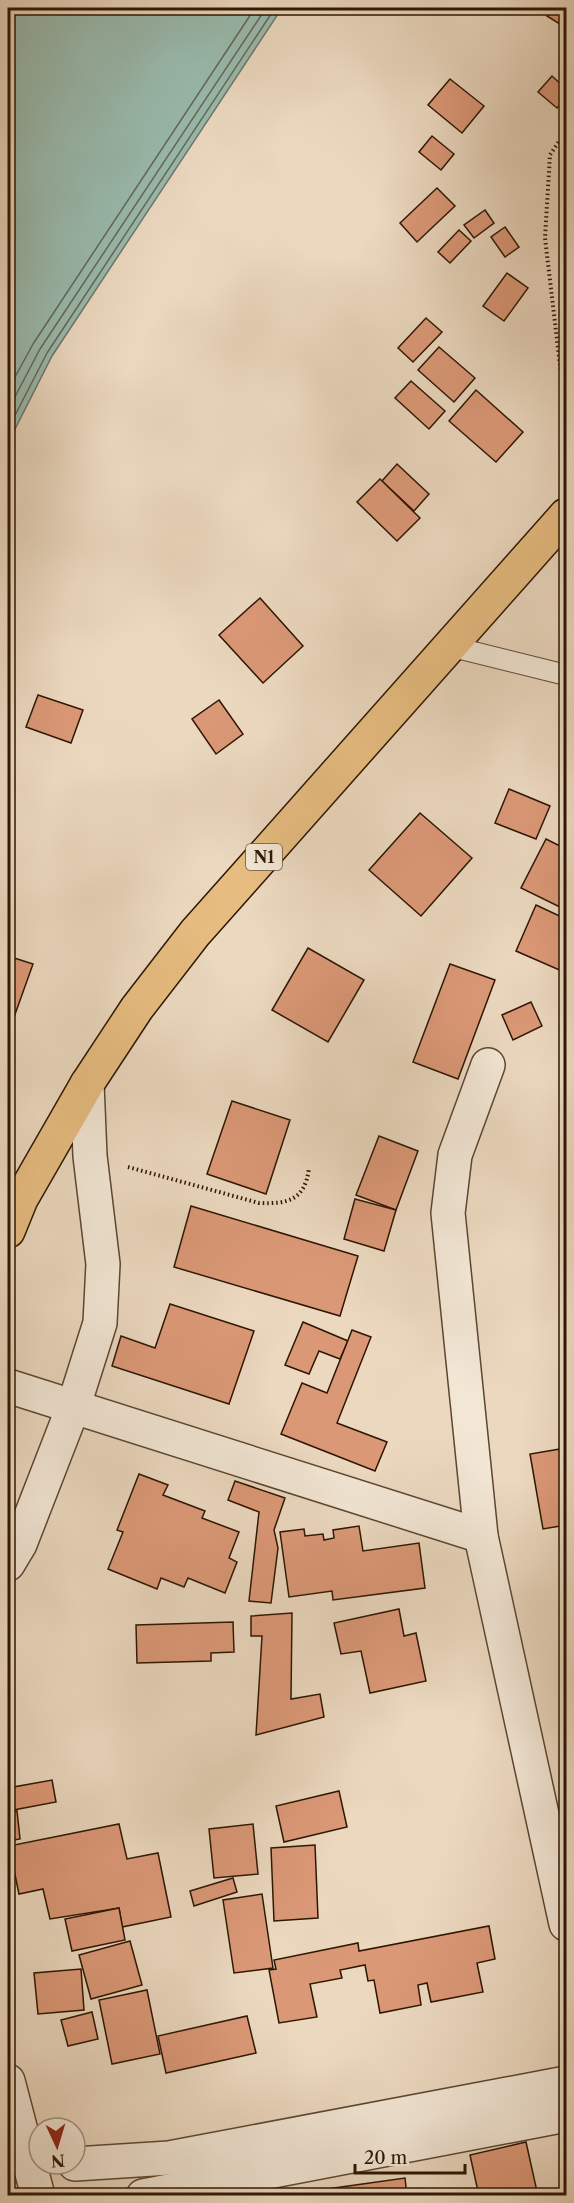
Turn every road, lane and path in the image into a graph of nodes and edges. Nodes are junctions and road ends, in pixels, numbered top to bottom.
1 (567, 131) edge
2 (567, 416) edge
3 (567, 515) edge
4 (449, 646) junction
5 (567, 675) edge
6 (488, 1065) dead end
7 (87, 1084) junction
8 (90, 1156) junction
9 (309, 1168) dead end
10 (8, 1232) edge
11 (8, 1386) edge
12 (74, 1405) junction
13 (481, 1536) junction
14 (8, 1564) edge
15 (567, 1924) edge
16 (8, 2081) edge
17 (567, 2083) edge
18 (567, 2115) edge
19 (27, 2158) edge
20 (87, 2163) edge
21 (32, 2176) edge
22 (38, 2196) edge
23 (143, 2196) edge

1 - 2 path
3 - 4 highway, N1
4 - 5 lane
4 - 7 highway, N1
6 - 13 street
7 - 8 street
7 - 10 highway, N1
8 - 9 path
8 - 12 street
11 - 12 street
12 - 13 street
12 - 14 street
13 - 15 street
16 - 19 street
17 - 20 street
18 - 23 street
21 - 22 street

